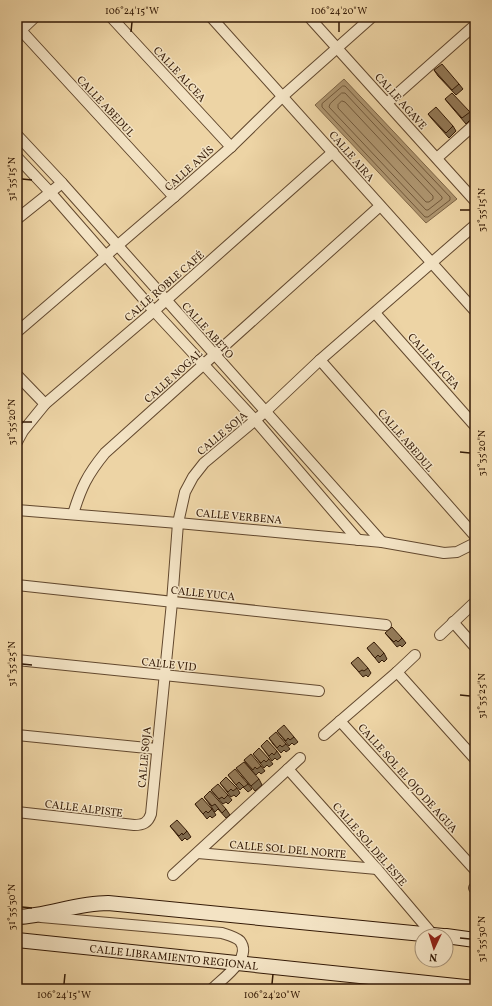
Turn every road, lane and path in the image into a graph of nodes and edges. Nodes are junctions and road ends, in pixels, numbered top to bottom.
1 (35, 17) edge
2 (111, 17) edge
3 (211, 17) edge
4 (309, 17) edge
5 (372, 17) edge
6 (475, 25) edge
7 (18, 30) edge
8 (337, 49) junction
9 (283, 96) junction
10 (387, 103) junction
11 (475, 124) edge
12 (17, 135) edge
13 (231, 147) junction
14 (333, 152) junction
15 (17, 157) edge
16 (437, 158) junction
17 (62, 183) junction
18 (50, 192) junction
19 (174, 197) junction
20 (475, 201) edge
21 (380, 206) junction
22 (17, 219) edge
23 (475, 225) edge
24 (117, 246) junction
25 (106, 256) junction
26 (432, 263) junction
27 (166, 300) junction
28 (154, 311) junction
29 (475, 311) edge
30 (375, 313) junction
31 (17, 332) edge
32 (214, 355) junction
33 (320, 360) junction
34 (204, 365) junction
35 (17, 375) edge
36 (45, 404) junction
37 (266, 411) junction
38 (255, 420) junction
39 (475, 426) edge
40 (17, 442) edge
41 (17, 510) edge
42 (73, 514) junction
43 (178, 523) junction
44 (475, 536) edge
45 (358, 540) junction
46 (382, 542) junction
47 (475, 543) edge
48 (17, 585) edge
49 (172, 602) junction
50 (475, 602) edge
51 (453, 622) junction
52 (386, 625) dead end
53 (440, 635) dead end
54 (475, 647) edge
55 (415, 655) dead end
56 (17, 660) edge
57 (397, 672) junction
58 (164, 676) junction
59 (319, 691) dead end
60 (340, 721) junction
61 (17, 735) edge
62 (324, 735) dead end
63 (157, 749) junction
64 (300, 758) dead end
65 (475, 759) edge
66 (288, 770) junction
67 (17, 812) edge
68 (148, 821) joint
69 (198, 853) junction
70 (377, 869) junction
71 (475, 870) edge
72 (173, 875) dead end
73 (17, 917) edge
74 (35, 917) junction
75 (432, 928) edge
76 (414, 933) edge
77 (454, 938) edge
78 (17, 940) edge
79 (475, 940) edge
80 (239, 964) junction
81 (475, 988) edge
82 (212, 989) edge

1 - 7 street
2 - 13 street, CALLE ALCEA
3 - 9 street, CALLE AIRA
4 - 8 street, CALLE AGAVE
5 - 8 street, CALLE ANÍS
6 - 10 street
7 - 19 street, CALLE ABEDUL
8 - 9 street, CALLE ANÍS
8 - 10 street, CALLE AGAVE
9 - 13 street, CALLE ANÍS
9 - 14 street, CALLE AIRA
10 - 16 street, CALLE AGAVE
11 - 16 street
12 - 17 street, CALLE ABETO
13 - 19 street, CALLE ANÍS
14 - 21 street, CALLE AIRA
14 - 27 street, CALLE ROBLE CAFÉ
15 - 18 street
16 - 20 street, CALLE AGAVE
17 - 18 street
17 - 24 street, CALLE ABETO
18 - 22 street
18 - 25 street
19 - 24 street, CALLE ANÍS
21 - 26 street, CALLE AIRA
21 - 32 street, CALLE NOGAL
23 - 26 street, CALLE SOJA
24 - 25 street, CALLE ANÍS
24 - 27 street, CALLE ABETO
25 - 28 street
25 - 31 street, CALLE ANÍS
26 - 29 street, CALLE AIRA
26 - 30 street, CALLE SOJA
27 - 28 street, CALLE ROBLE CAFÉ
27 - 32 street, CALLE ABETO
28 - 34 street
28 - 36 street, CALLE ROBLE CAFÉ
30 - 33 street, CALLE SOJA
30 - 39 street, CALLE ALCEA
32 - 34 street, CALLE NOGAL
32 - 37 street, CALLE ABETO
33 - 37 street, CALLE SOJA
33 - 44 street, CALLE ABEDUL
34 - 38 street
34 - 42 street, CALLE NOGAL
35 - 36 street
36 - 40 street, CALLE ROBLE CAFÉ
37 - 38 street, CALLE SOJA
37 - 46 street, CALLE ABETO
38 - 43 street, CALLE SOJA
38 - 45 street
41 - 42 street, CALLE VERBENA
42 - 43 street, CALLE VERBENA
43 - 45 street, CALLE VERBENA
43 - 49 street, CALLE SOJA
45 - 46 street, CALLE VERBENA
46 - 47 street, CALLE VERBENA
48 - 49 street, CALLE YUCA
49 - 52 street, CALLE YUCA
49 - 58 street, CALLE SOJA
50 - 51 street
51 - 53 street
51 - 54 street
55 - 57 street, CALLE SOL EL OJO DE AGUA
56 - 58 street, CALLE VID
57 - 60 street, CALLE SOL EL OJO DE AGUA
57 - 65 street
58 - 59 street, CALLE VID
58 - 63 street, CALLE SOJA
60 - 62 street, CALLE SOL EL OJO DE AGUA
60 - 71 street, CALLE SOL EL OJO DE AGUA
61 - 63 street
63 - 68 street, CALLE SOJA
64 - 66 street
66 - 69 street
66 - 70 street, CALLE SOL DEL ESTE
67 - 68 street, CALLE ALPISTE
69 - 70 street, CALLE SOL DEL NORTE
69 - 72 street
70 - 75 street, CALLE SOL DEL ESTE
73 - 74 street
74 - 76 street
74 - 80 street
77 - 79 street
78 - 80 street, CALLE LIBRAMIENTO REGIONAL
80 - 81 street, CALLE LIBRAMIENTO REGIONAL
80 - 82 street

